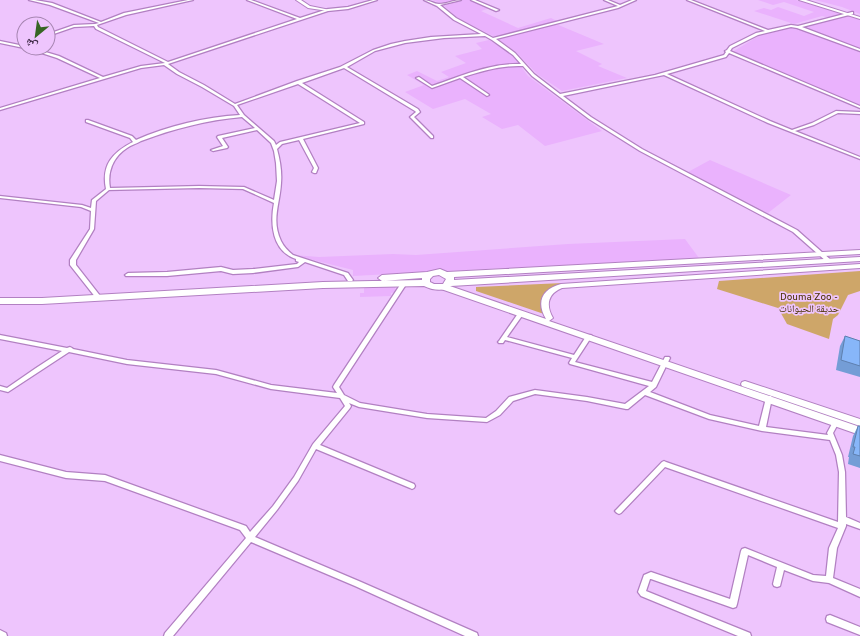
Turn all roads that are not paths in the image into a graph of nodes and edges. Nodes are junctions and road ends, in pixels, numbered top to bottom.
1 (30, 0) edge
2 (192, 0) edge
3 (248, 0) edge
4 (298, 0) edge
5 (376, 0) edge
6 (425, 0) edge
7 (460, 0) edge
8 (472, 0) edge
9 (605, 0) edge
10 (635, 0) edge
11 (688, 0) edge
12 (801, 0) edge
13 (810, 0) edge
14 (438, 5) junction
15 (619, 5) junction
16 (835, 8) junction
17 (328, 10) junction
18 (497, 10) dead end
19 (850, 13) junction
20 (860, 17) edge
21 (301, 19) junction
22 (100, 22) junction
23 (95, 25) junction
24 (798, 27) junction
25 (767, 31) junction
26 (56, 32) edge
27 (485, 35) junction
28 (493, 39) junction
29 (0, 42) edge
30 (16, 44) edge
31 (860, 50) edge
32 (727, 51) junction
33 (55, 56) edge
34 (166, 63) junction
35 (524, 66) junction
36 (344, 67) junction
37 (665, 74) junction
38 (460, 77) junction
39 (102, 78) junction
40 (418, 78) dead end
41 (298, 82) junction
42 (487, 94) dead end
43 (560, 95) junction
44 (235, 105) junction
45 (860, 107) edge
46 (0, 109) edge
47 (860, 113) edge
48 (243, 116) junction
49 (87, 121) dead end
50 (257, 129) junction
51 (791, 131) junction
52 (432, 137) dead end
53 (300, 138) junction
54 (136, 143) junction
55 (276, 148) junction
56 (213, 150) dead end
57 (860, 158) edge
58 (314, 172) dead end
59 (108, 189) junction
60 (0, 197) edge
61 (275, 202) junction
62 (94, 210) junction
63 (860, 252) edge
64 (822, 255) junction
65 (291, 256) junction
66 (860, 259) edge
67 (829, 261) junction
68 (860, 266) edge
69 (687, 269) junction
70 (128, 275) dead end
71 (427, 279) junction
72 (350, 280) junction
73 (567, 281) junction
74 (447, 282) junction
75 (404, 283) junction
76 (323, 285) junction
77 (98, 297) junction
78 (0, 301) edge
79 (521, 314) junction
80 (549, 318) junction
81 (589, 336) junction
82 (0, 337) edge
83 (70, 349) junction
84 (575, 357) junction
85 (666, 360) junction
86 (654, 385) junction
87 (0, 388) edge
88 (644, 392) junction
89 (341, 396) junction
90 (769, 398) junction
91 (836, 422) junction
92 (859, 424) edge
93 (762, 429) junction
94 (832, 438) junction
95 (315, 446) junction
96 (0, 458) edge
97 (412, 486) dead end
98 (619, 511) dead end
99 (842, 523) junction
100 (860, 526) edge
101 (250, 538) junction
102 (781, 566) junction
103 (829, 580) junction
104 (777, 584) dead end
105 (860, 593) edge
106 (830, 619) dead end
107 (860, 631) edge
108 (0, 634) edge
109 (3, 636) edge
110 (168, 636) edge
111 (474, 636) edge
112 (747, 636) edge

1 - 22 street
2 - 22 street
3 - 21 street
4 - 17 street
5 - 17 street
6 - 14 street
7 - 14 street
8 - 18 street
9 - 15 street
10 - 15 street
11 - 25 street
12 - 16 main road
13 - 16 main road
14 - 27 street
15 - 28 street
16 - 19 main road
17 - 21 street
19 - 20 main road
19 - 24 street
21 - 34 street
22 - 23 street
23 - 26 street
23 - 34 street
24 - 25 street
24 - 31 street
25 - 32 street
27 - 28 street
27 - 36 street
28 - 35 street
29 - 30 street
32 - 37 street
32 - 45 street
33 - 39 street
34 - 39 street
34 - 44 street
35 - 38 street
35 - 43 street
36 - 41 street
36 - 52 street
37 - 43 street
37 - 51 street
38 - 40 street
38 - 42 street
39 - 46 street
41 - 44 street
41 - 53 street
43 - 64 street
44 - 48 street
47 - 51 street
48 - 50 street
48 - 54 street
49 - 54 street
50 - 55 street
50 - 56 street
51 - 57 street
53 - 55 street
53 - 58 street
54 - 59 street
55 - 61 street
59 - 61 street
59 - 62 street
60 - 62 street
61 - 65 street
62 - 77 street
63 - 64 main road
64 - 67 street
64 - 69 main road
65 - 70 street
65 - 72 street
66 - 67 main road
67 - 69 main road
68 - 69 main road
69 - 73 main road
69 - 74 main road
71 - 72 main road
71 - 74 main road
71 - 74 main road
71 - 75 main road
72 - 76 main road
73 - 74 main road
73 - 80 main road
74 - 79 main road
74 - 80 main road
75 - 76 main road
75 - 89 street
76 - 77 main road
77 - 78 main road
79 - 81 main road
79 - 84 street
80 - 85 main road
81 - 84 street
81 - 85 main road
82 - 83 street
83 - 87 street
83 - 89 street
84 - 86 street
85 - 86 street
85 - 90 main road
85 - 92 main road
86 - 88 street
88 - 89 street
88 - 93 street
89 - 95 street
90 - 91 main road
90 - 93 street
91 - 92 main road
91 - 94 street
93 - 94 street
94 - 99 street
95 - 97 street
95 - 101 street
96 - 101 street
98 - 99 street
99 - 100 street
99 - 103 street
101 - 110 street
101 - 111 street
102 - 103 street
102 - 104 street
102 - 112 street
103 - 105 street
106 - 107 street
108 - 109 street

